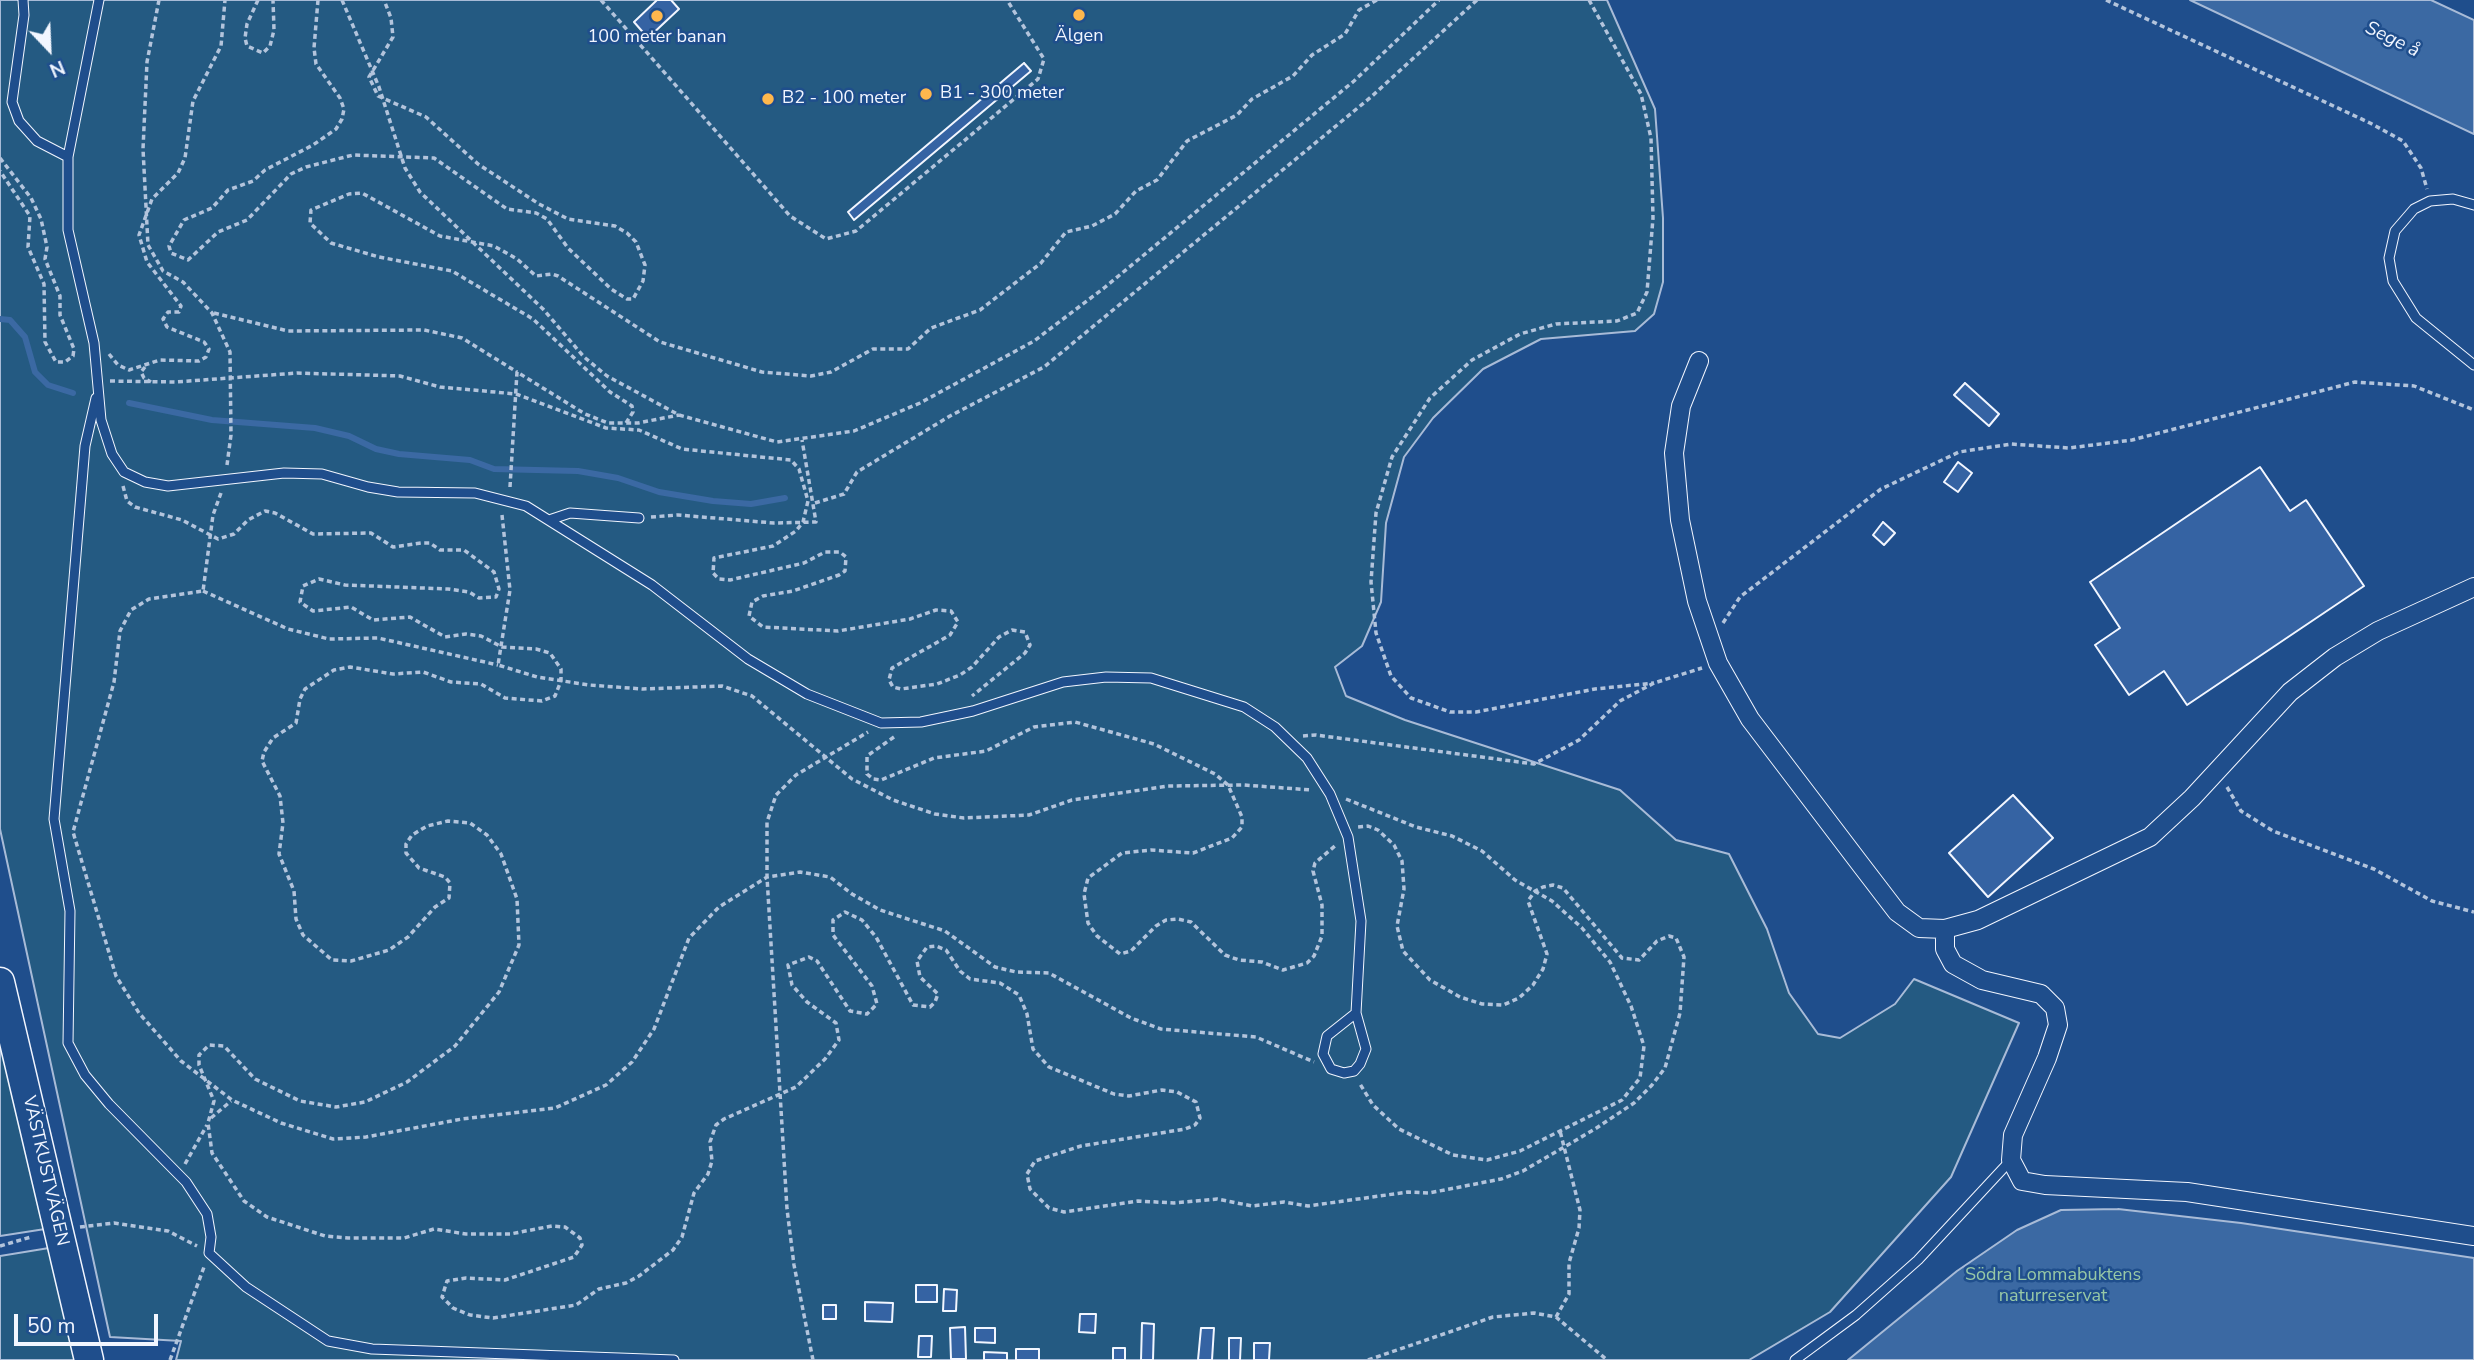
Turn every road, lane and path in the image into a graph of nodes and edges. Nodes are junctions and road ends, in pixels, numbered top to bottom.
1 (23, 0) edge
2 (99, 0) edge
3 (159, 0) edge
4 (225, 0) edge
5 (258, 0) edge
6 (273, 0) edge
7 (318, 0) edge
8 (342, 0) edge
9 (384, 0) edge
10 (601, 0) edge
11 (1007, 0) edge
12 (1377, 0) edge
13 (1439, 0) edge
14 (1477, 0) edge
15 (1589, 0) edge
16 (2106, 0) edge
17 (371, 69) junction
18 (384, 99) junction
19 (402, 156) junction
20 (68, 157) junction
21 (0, 158) edge
22 (0, 171) edge
23 (2430, 201) junction
24 (2474, 205) edge
25 (146, 217) junction
26 (471, 240) junction
27 (212, 313) junction
28 (94, 343) junction
29 (1699, 361) dead end
30 (2474, 365) edge
31 (146, 366) junction
32 (517, 372) junction
33 (230, 377) junction
34 (97, 381) junction
35 (152, 382) junction
36 (97, 392) junction
37 (516, 394) junction
38 (2474, 410) edge
39 (679, 415) junction
40 (626, 423) junction
41 (621, 427) junction
42 (802, 440) junction
43 (124, 472) junction
44 (225, 480) junction
45 (505, 500) junction
46 (815, 503) junction
47 (639, 518) joint
48 (549, 520) junction
49 (803, 523) junction
50 (210, 536) junction
51 (2474, 587) edge
52 (203, 591) junction
53 (1711, 641) junction
54 (502, 647) junction
55 (1718, 663) junction
56 (498, 666) junction
57 (561, 681) junction
58 (1654, 683) junction
59 (950, 716) junction
60 (881, 723) junction
61 (909, 724) junction
62 (1287, 739) junction
63 (827, 757) junction
64 (2217, 771) junction
65 (1228, 785) junction
66 (1330, 794) junction
67 (1348, 838) junction
68 (767, 877) junction
69 (1535, 891) junction
70 (2474, 912) edge
71 (1945, 929) junction
72 (0, 982) edge
73 (1356, 1013) junction
74 (1325, 1062) junction
75 (1354, 1070) junction
76 (204, 1078) junction
77 (780, 1095) junction
78 (232, 1100) junction
79 (208, 1123) junction
80 (1560, 1131) junction
81 (1563, 1147) junction
82 (2011, 1160) junction
83 (179, 1175) junction
84 (78, 1227) dead end
85 (2474, 1236) edge
86 (31, 1237) dead end
87 (0, 1245) edge
88 (209, 1253) junction
89 (1556, 1317) junction
90 (89, 1360) edge
91 (170, 1360) edge
92 (674, 1360) edge
93 (813, 1360) edge
94 (1368, 1360) edge
95 (1607, 1360) edge
96 (1795, 1360) edge

1 - 20 lane
2 - 20 lane
3 - 25 path
4 - 25 path
5 - 6 path
7 - 19 path
8 - 17 path
9 - 17 path
10 - 11 path
12 - 26 path
13 - 42 path
14 - 46 path
15 - 58 path
16 - 23 path
17 - 18 path
18 - 19 path
18 - 19 path
19 - 26 path
20 - 28 lane
21 - 22 path
23 - 24 lane
23 - 30 lane
25 - 27 path
25 - 31 path
26 - 39 path
26 - 40 path
27 - 32 path
27 - 33 path
28 - 31 path
28 - 34 lane
29 - 53 street
31 - 35 path
32 - 37 path
32 - 40 path
33 - 35 path
33 - 37 path
33 - 44 path
34 - 35 path
34 - 36 lane
36 - 43 lane
36 - 83 lane
37 - 41 path
37 - 45 path
38 - 53 path
39 - 40 path
39 - 42 path
40 - 41 path
41 - 49 path
42 - 46 path
43 - 44 lane
43 - 50 path
44 - 45 lane
44 - 50 path
45 - 48 lane
45 - 54 path
46 - 49 path
47 - 48 lane
47 - 49 path
48 - 60 lane
49 - 59 path
50 - 52 path
50 - 54 path
51 - 64 street
52 - 56 path
52 - 76 path
53 - 55 street
54 - 56 path
54 - 57 path
55 - 58 path
55 - 71 street
56 - 57 path
57 - 63 path
57 - 76 path
58 - 62 path
59 - 61 lane
59 - 62 lane
60 - 61 lane
60 - 63 path
61 - 65 path
62 - 66 lane
63 - 65 path
63 - 68 path
64 - 70 path
64 - 71 street
65 - 66 path
65 - 67 path
66 - 67 lane
66 - 69 path
67 - 69 path
67 - 73 lane
68 - 74 path
68 - 77 path
68 - 78 path
69 - 80 path
69 - 81 path
71 - 82 street
72 - 90 highway, VÄSTKUSTVÄGEN
73 - 74 lane
73 - 75 lane
74 - 75 lane
75 - 80 path
76 - 78 path
76 - 79 path
77 - 79 path
77 - 81 path
77 - 93 path
78 - 79 path
79 - 83 path
80 - 81 path
81 - 89 path
82 - 85 street
82 - 96 lane
83 - 88 lane
84 - 88 path
86 - 87 path
88 - 91 path
88 - 92 lane
89 - 94 path
89 - 95 path

